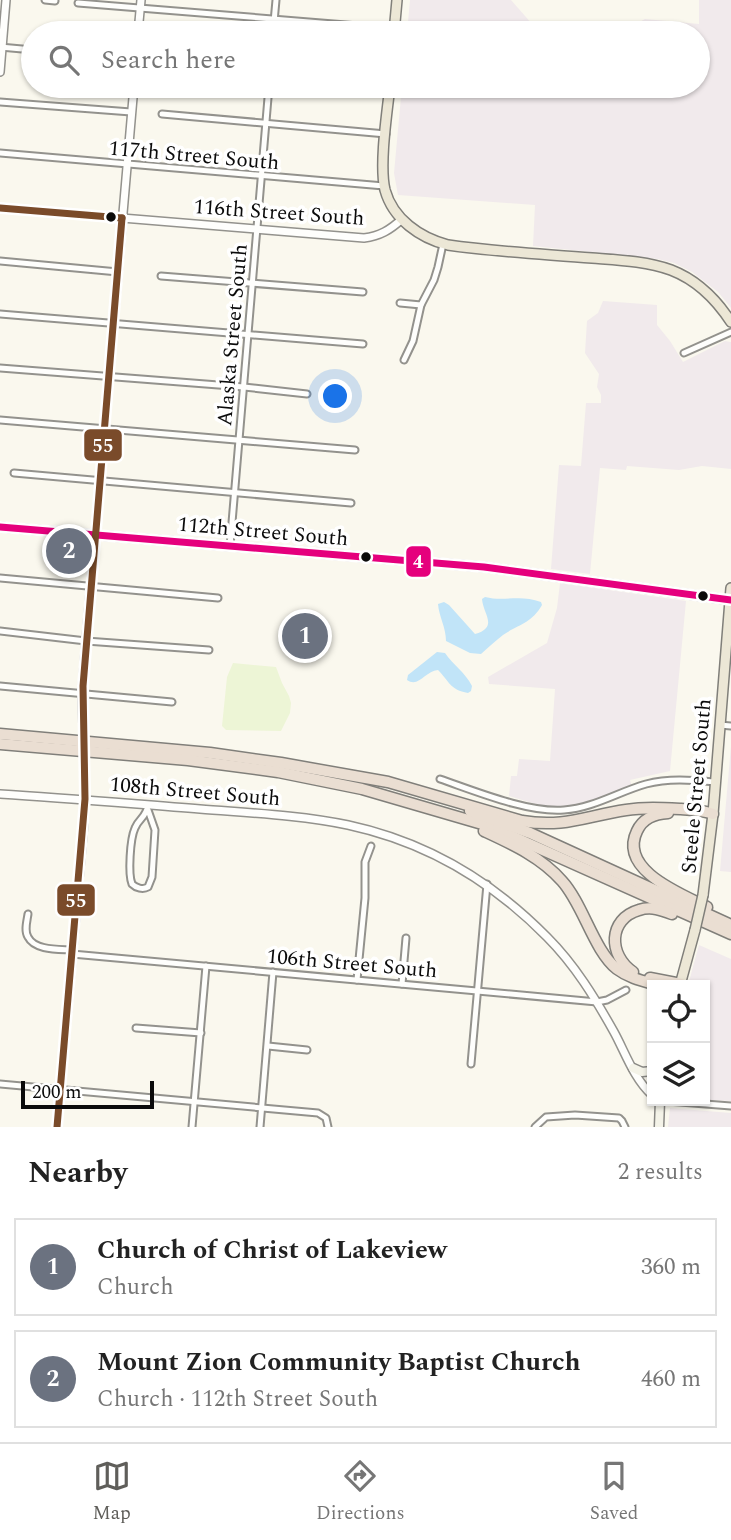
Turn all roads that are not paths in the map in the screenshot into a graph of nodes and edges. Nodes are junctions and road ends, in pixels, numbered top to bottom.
1 (6, 0) edge
2 (45, 0) edge
3 (276, 0) edge
4 (397, 0) edge
5 (55, 1) edge
6 (78, 3) dead end
7 (141, 4) edge
8 (275, 18) junction
9 (275, 21) edge
10 (303, 21) edge
11 (396, 21) edge
12 (1, 48) edge
13 (21, 49) edge
14 (0, 72) edge
15 (133, 98) edge
16 (268, 98) edge
17 (389, 98) edge
18 (0, 102) edge
19 (131, 112) junction
20 (162, 114) dead end
21 (266, 124) junction
22 (386, 134) junction
23 (0, 153) edge
24 (127, 164) junction
25 (261, 177) junction
26 (384, 186) junction
27 (0, 208) edge
28 (122, 218) junction
29 (402, 219) junction
30 (257, 229) junction
31 (443, 244) junction
32 (0, 261) edge
33 (118, 272) junction
34 (161, 276) dead end
35 (252, 282) junction
36 (363, 292) dead end
37 (400, 303) dead end
38 (421, 305) junction
39 (0, 314) edge
40 (731, 322) edge
41 (113, 324) junction
42 (731, 332) edge
43 (248, 334) junction
44 (363, 344) dead end
45 (684, 353) dead end
46 (404, 360) dead end
47 (0, 368) edge
48 (109, 377) junction
49 (244, 387) junction
50 (307, 394) dead end
51 (0, 420) edge
52 (104, 429) junction
53 (239, 440) junction
54 (355, 450) dead end
55 (14, 473) dead end
56 (100, 481) junction
57 (234, 493) junction
58 (351, 503) dead end
59 (0, 527) edge
60 (96, 535) junction
61 (230, 546) junction
62 (0, 578) edge
63 (91, 587) junction
64 (731, 588) edge
65 (218, 598) dead end
66 (730, 600) edge
67 (0, 631) edge
68 (86, 640) junction
69 (209, 650) dead end
70 (0, 686) edge
71 (82, 694) junction
72 (172, 702) dead end
73 (720, 725) junction
74 (731, 726) edge
75 (0, 734) edge
76 (0, 744) edge
77 (345, 775) junction
78 (440, 779) dead end
79 (715, 782) junction
80 (0, 794) edge
81 (85, 799) junction
82 (148, 807) junction
83 (442, 812) junction
84 (713, 814) junction
85 (371, 846) dead end
86 (486, 884) junction
87 (28, 914) dead end
88 (731, 922) edge
89 (731, 936) edge
90 (406, 938) dead end
91 (72, 952) junction
92 (206, 966) junction
93 (273, 972) junction
94 (357, 980) junction
95 (660, 980) edge
96 (681, 980) edge
97 (647, 982) edge
98 (402, 984) junction
99 (626, 990) dead end
100 (477, 991) junction
101 (597, 1002) junction
102 (136, 1028) dead end
103 (201, 1033) junction
104 (268, 1046) junction
105 (307, 1049) dead end
106 (471, 1064) dead end
107 (634, 1068) junction
108 (647, 1072) edge
109 (0, 1084) edge
110 (60, 1089) junction
111 (647, 1089) edge
112 (195, 1101) junction
113 (710, 1104) edge
114 (660, 1106) edge
115 (731, 1106) edge
116 (262, 1107) junction
117 (57, 1127) edge
118 (192, 1127) edge
119 (260, 1127) edge
120 (328, 1127) edge
121 (535, 1127) edge
122 (625, 1127) edge
123 (659, 1127) edge

1 - 12 street
2 - 5 street
3 - 8 street
4 - 11 main road
6 - 7 street
7 - 8 street
8 - 9 street
8 - 10 street
12 - 13 street
12 - 14 street
15 - 19 street
16 - 21 street, Alaska Street South
17 - 22 main road
18 - 19 street
19 - 24 street
20 - 21 street
21 - 22 street
21 - 25 street, Alaska Street South
22 - 26 main road
23 - 24 street, 117th Street South
24 - 25 street, 117th Street South
24 - 28 street
25 - 26 street, 117th Street South
25 - 30 street, Alaska Street South
26 - 29 main road
27 - 28 street, 116th Street South
28 - 30 street, 116th Street South
28 - 33 street
29 - 30 street, 116th Street South
29 - 31 main road
30 - 35 street, Alaska Street South
31 - 38 street
31 - 40 main road
32 - 33 street
33 - 41 street
34 - 35 street
35 - 36 street
35 - 43 street, Alaska Street South
37 - 38 street
38 - 46 street
39 - 41 street
41 - 43 street
41 - 48 street
42 - 45 street
43 - 44 street
43 - 49 street, Alaska Street South
47 - 48 street
48 - 49 street
48 - 52 street
49 - 50 street
49 - 53 street, Alaska Street South
51 - 52 street
52 - 53 street
52 - 56 street
53 - 54 street
53 - 57 street, Alaska Street South
55 - 56 street
56 - 57 street
56 - 60 street
57 - 58 street
57 - 61 street, Alaska Street South
59 - 60 main road, 112th Street South
60 - 61 main road, 112th Street South
60 - 63 street
61 - 66 main road, 112th Street South
62 - 63 street
63 - 65 street
63 - 68 street
64 - 66 main road, Steele Street South
66 - 73 main road, Steele Street South
67 - 68 street
68 - 69 street
68 - 71 street
70 - 71 street
71 - 72 street
71 - 81 street, bridge
73 - 74 street
73 - 79 main road, Steele Street South
75 - 77 highway
76 - 83 highway
77 - 84 highway
77 - 88 highway
78 - 79 street
79 - 84 main road, Steele Street South
80 - 81 street, 108th Street South
81 - 82 street, 108th Street South
81 - 91 street
82 - 82 street
82 - 86 street, 108th Street South
83 - 89 highway
83 - 97 highway
84 - 88 highway
84 - 96 main road, Steele Street South, bridge
85 - 94 street
86 - 100 street
86 - 101 street, 108th Street South
87 - 91 street, 106th Street South
89 - 95 highway
90 - 98 street
91 - 92 street, 106th Street South
91 - 110 street
92 - 93 street, 106th Street South
92 - 103 street
93 - 94 street, 106th Street South
93 - 104 street
94 - 98 street, 106th Street South
98 - 100 street, 106th Street South
99 - 101 street, 106th Street South
100 - 101 street, 106th Street South
100 - 106 street
101 - 107 street, 108th Street South
102 - 103 street
103 - 112 street
104 - 105 street
104 - 116 street
107 - 108 main road
107 - 111 street, 108th Street South
109 - 110 street
110 - 112 street
110 - 117 street
112 - 116 street
112 - 118 street
113 - 115 street
114 - 123 main road
116 - 119 street
116 - 120 street
121 - 122 street

